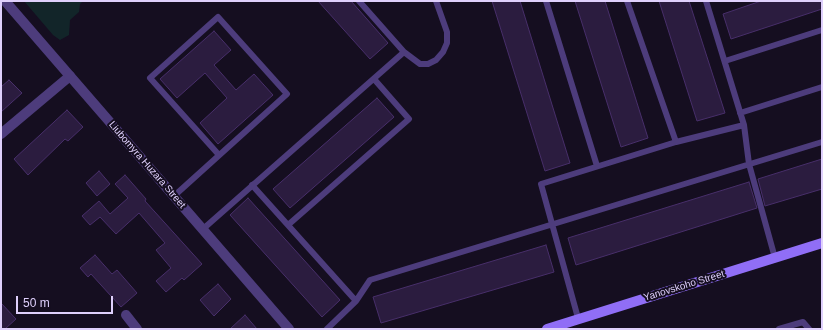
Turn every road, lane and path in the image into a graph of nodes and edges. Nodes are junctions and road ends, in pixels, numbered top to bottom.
1 (5, 1) edge
2 (359, 1) edge
3 (436, 1) edge
4 (546, 1) edge
5 (627, 1) edge
6 (706, 1) edge
7 (822, 30) edge
8 (404, 52) junction
9 (725, 61) junction
10 (70, 76) junction
11 (374, 79) junction
12 (822, 87) edge
13 (740, 113) junction
14 (744, 125) junction
15 (1, 134) edge
16 (676, 142) junction
17 (822, 142) edge
18 (219, 155) junction
19 (749, 164) junction
20 (597, 166) junction
21 (252, 185) junction
22 (174, 196) junction
23 (552, 224) junction
24 (288, 225) junction
25 (203, 229) junction
26 (822, 243) edge
27 (775, 258) junction
28 (356, 301) junction
29 (126, 315) dead end
30 (578, 318) junction
31 (136, 329) edge
32 (289, 329) edge
33 (327, 329) edge
34 (547, 329) edge
35 (779, 329) edge
36 (809, 329) edge

1 - 10 street, Liubomyra Huzara Street
2 - 8 lane
3 - 8 lane
4 - 20 lane
5 - 16 lane
6 - 9 lane
7 - 9 lane
8 - 11 lane
9 - 13 lane
10 - 15 street
10 - 22 street, Liubomyra Huzara Street
11 - 21 lane
11 - 24 lane
12 - 13 lane
13 - 14 lane
14 - 16 lane
14 - 19 lane
16 - 20 lane
17 - 19 lane
18 - 18 lane
18 - 22 lane
19 - 23 lane
19 - 27 lane
20 - 23 lane
21 - 24 lane
21 - 25 lane
22 - 25 street, Liubomyra Huzara Street
23 - 28 lane
23 - 30 lane
24 - 28 lane
25 - 32 street, Liubomyra Huzara Street
26 - 27 main road, Yanovskoho Street
27 - 30 main road, Yanovskoho Street
28 - 33 lane
29 - 31 street
30 - 34 main road, Yanovskoho Street
35 - 36 lane

